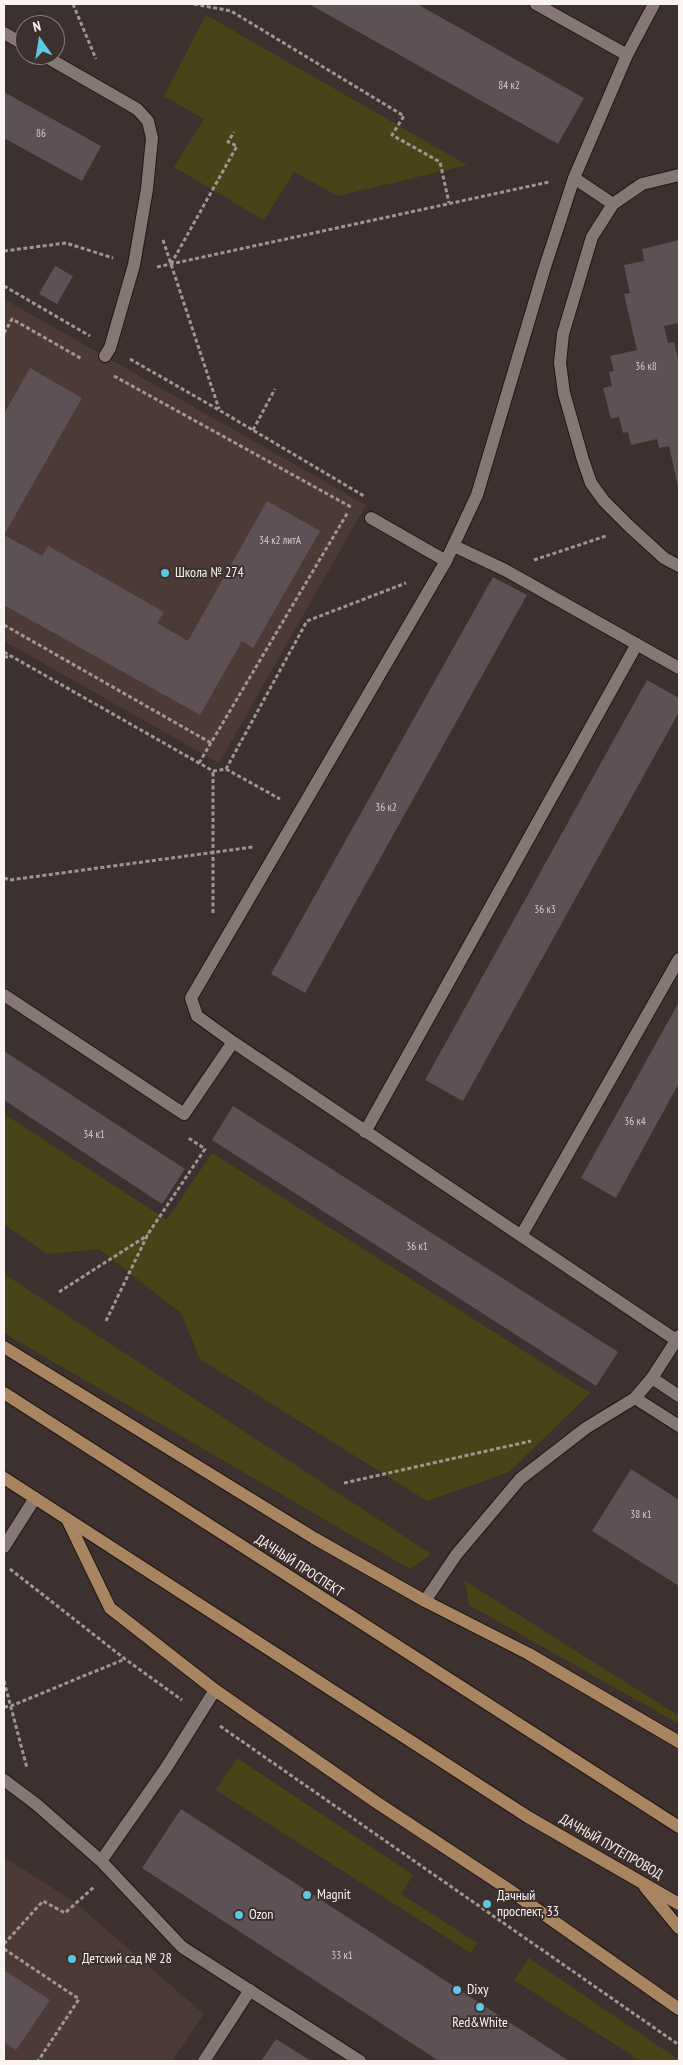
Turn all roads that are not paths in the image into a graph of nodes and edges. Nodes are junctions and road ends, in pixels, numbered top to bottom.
1 (536, 4) edge
2 (654, 4) edge
3 (4, 32) edge
4 (15, 39) edge
5 (628, 55) junction
6 (60, 65) edge
7 (679, 175) edge
8 (574, 178) junction
9 (613, 204) junction
10 (107, 352) road end
11 (372, 518) dead end
12 (454, 546) junction
13 (446, 561) junction
14 (679, 566) edge
15 (637, 644) junction
16 (679, 668) edge
17 (679, 959) edge
18 (4, 995) edge
19 (233, 1042) junction
20 (365, 1132) junction
21 (521, 1236) junction
22 (678, 1339) edge
23 (4, 1347) edge
24 (652, 1378) junction
25 (4, 1393) edge
26 (679, 1396) edge
27 (635, 1398) junction
28 (679, 1426) edge
29 (4, 1478) edge
30 (35, 1498) junction
31 (67, 1519) junction
32 (4, 1547) edge
33 (425, 1601) junction
34 (215, 1690) junction
35 (679, 1742) edge
36 (4, 1780) edge
37 (679, 1827) edge
38 (101, 1862) junction
39 (638, 1879) junction
40 (679, 1904) edge
41 (679, 1928) edge
42 (250, 1990) junction
43 (679, 2009) edge
44 (204, 2061) edge
45 (360, 2061) edge

1 - 5 lane
2 - 5 lane
3 - 4 lane
5 - 8 lane
6 - 10 lane
7 - 9 lane
8 - 9 lane
8 - 12 lane
9 - 14 lane
11 - 13 lane
12 - 13 lane
12 - 15 lane
13 - 19 lane
15 - 16 lane
15 - 20 lane
17 - 21 lane
18 - 19 lane
19 - 20 lane
20 - 21 lane
21 - 22 lane
22 - 24 lane
23 - 33 main road
24 - 26 lane
24 - 27 lane
25 - 37 main road, ДАЧНЫЙ ПРОСПЕКТ
27 - 28 lane
27 - 33 lane
29 - 30 main road
30 - 31 main road
30 - 32 lane
31 - 34 main road
31 - 39 main road, ДАЧНЫЙ ПУТЕПРОВОД
33 - 35 main road
34 - 38 lane
34 - 43 main road
36 - 38 lane
38 - 42 lane
39 - 40 main road, ДАЧНЫЙ ПУТЕПРОВОД
39 - 41 main road
42 - 44 lane
42 - 45 lane

